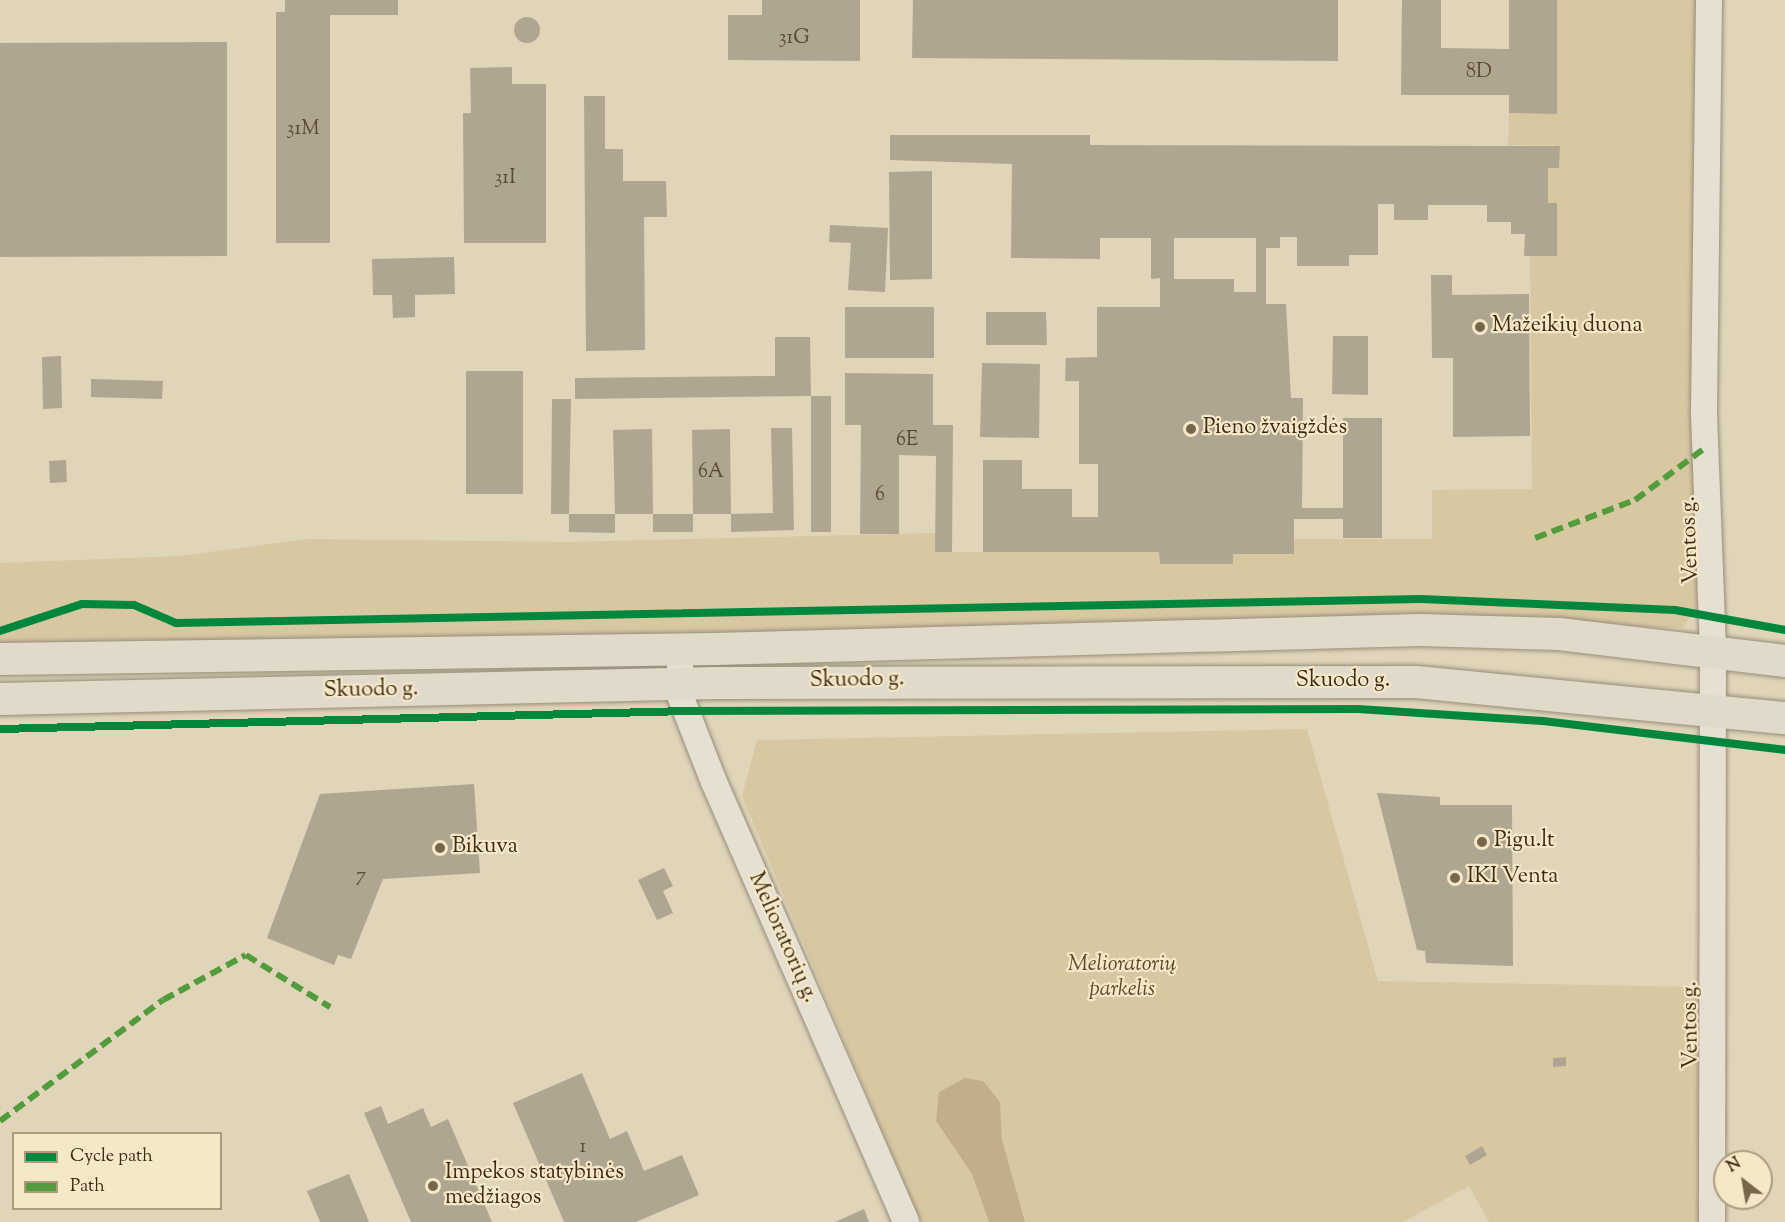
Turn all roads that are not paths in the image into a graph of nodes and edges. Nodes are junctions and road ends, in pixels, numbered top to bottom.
1 (1709, 0) edge
2 (680, 649) junction
3 (1713, 649) junction
4 (0, 658) edge
5 (1785, 661) edge
6 (681, 684) junction
7 (0, 699) edge
8 (1713, 709) junction
9 (1785, 718) edge
10 (906, 1222) edge
11 (1712, 1222) edge

1 - 3 street, Ventos g.
2 - 3 main road, Skuodo g.
2 - 4 main road, Skuodo g.
2 - 6 street, Melioratorių g.
3 - 5 main road, Skuodo g.
3 - 8 street, Ventos g.
6 - 7 main road, Skuodo g.
6 - 8 main road, Skuodo g.
6 - 10 street, Melioratorių g.
8 - 9 main road, Skuodo g.
8 - 11 street, Ventos g.

